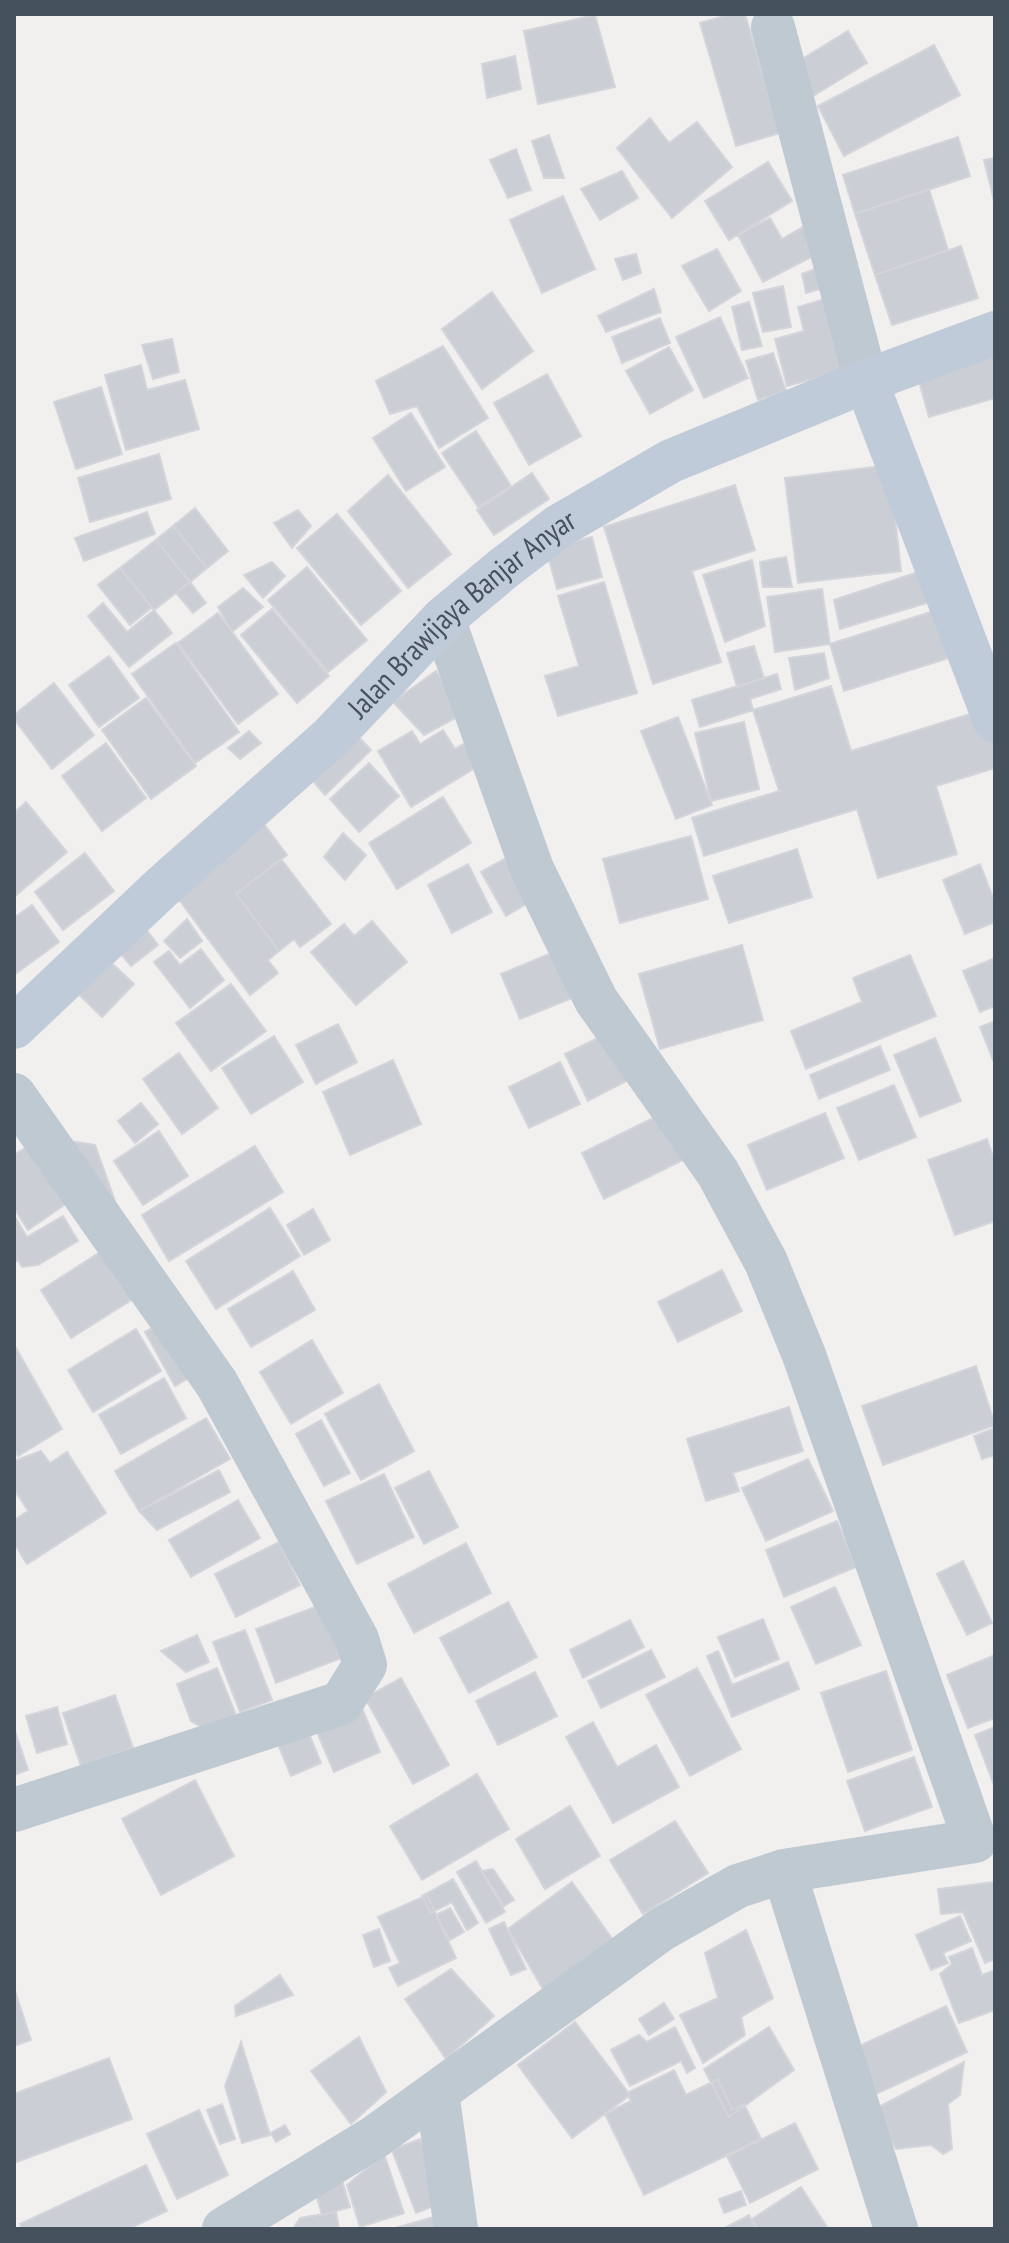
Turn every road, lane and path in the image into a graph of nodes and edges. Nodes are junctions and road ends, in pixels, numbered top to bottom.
1 (773, 27) dead end
2 (995, 333) edge
3 (866, 381) junction
4 (443, 619) junction
5 (995, 721) edge
6 (14, 1027) edge
7 (14, 1095) edge
8 (14, 1810) edge
9 (985, 1839) edge
10 (784, 1871) junction
11 (437, 2092) junction
12 (224, 2229) edge
13 (456, 2229) edge
14 (896, 2229) edge

1 - 3 street
2 - 3 street, Jalan Brawijaya Banjar Anyar
3 - 4 street, Jalan Brawijaya Banjar Anyar
3 - 5 street
4 - 6 street, Jalan Brawijaya Banjar Anyar
4 - 9 street
7 - 8 street
9 - 10 street
10 - 11 street
10 - 14 street
11 - 12 street
11 - 13 street

